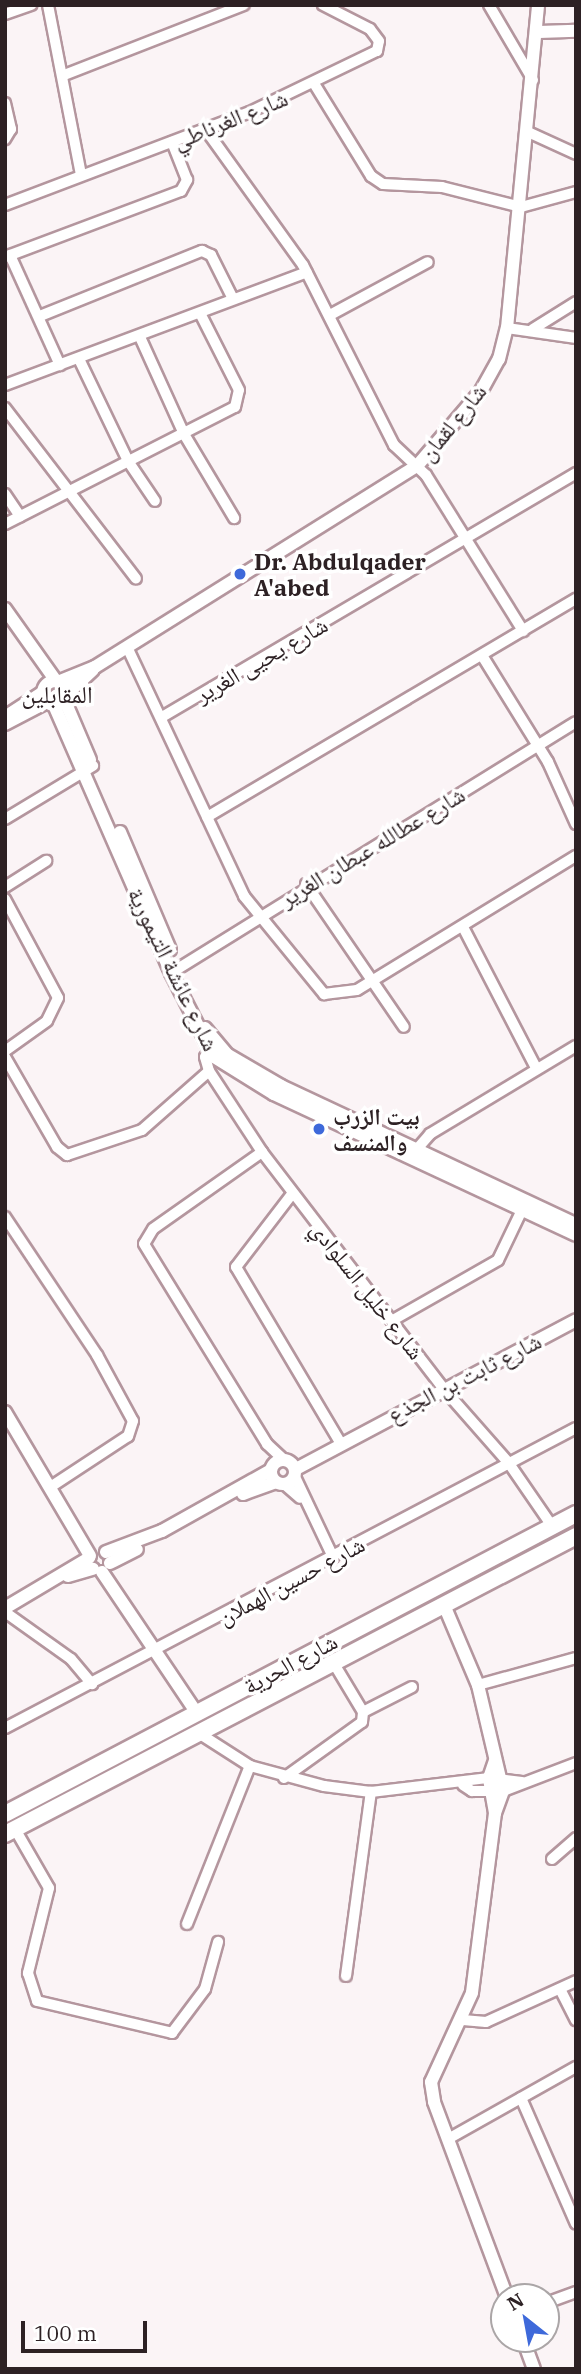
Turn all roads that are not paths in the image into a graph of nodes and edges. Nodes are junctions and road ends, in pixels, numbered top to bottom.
1 (31, 5) edge
2 (48, 5) edge
3 (243, 5) edge
4 (323, 5) edge
5 (489, 5) edge
6 (538, 5) edge
7 (5, 14) edge
8 (576, 31) edge
9 (539, 32) junction
10 (64, 75) junction
11 (533, 80) junction
12 (315, 85) junction
13 (5, 103) edge
14 (206, 130) junction
15 (528, 132) junction
16 (5, 139) edge
17 (172, 142) junction
18 (576, 154) edge
19 (81, 175) junction
20 (576, 192) edge
21 (5, 205) edge
22 (522, 207) junction
23 (8, 256) edge
24 (428, 262) dead end
25 (307, 272) junction
26 (233, 299) junction
27 (576, 302) edge
28 (200, 313) junction
29 (330, 315) junction
30 (40, 316) junction
31 (507, 328) junction
32 (533, 328) junction
33 (140, 337) junction
34 (576, 338) edge
35 (79, 359) junction
36 (61, 365) junction
37 (5, 385) edge
38 (5, 408) edge
39 (184, 434) junction
40 (128, 461) junction
41 (417, 466) junction
42 (576, 473) edge
43 (66, 492) junction
44 (5, 494) edge
45 (155, 501) dead end
46 (20, 516) junction
47 (234, 518) dead end
48 (5, 524) edge
49 (465, 539) junction
50 (136, 579) dead end
51 (576, 599) edge
52 (5, 609) edge
53 (523, 631) junction
54 (127, 647) junction
55 (483, 657) junction
56 (55, 693) junction
57 (5, 716) edge
58 (162, 717) junction
59 (576, 722) edge
60 (5, 724) edge
61 (538, 746) junction
62 (90, 768) junction
63 (207, 817) junction
64 (5, 819) edge
65 (576, 824) edge
66 (576, 856) edge
67 (46, 861) dead end
68 (306, 884) junction
69 (5, 887) edge
70 (5, 899) edge
71 (256, 916) junction
72 (463, 927) junction
73 (174, 970) junction
74 (372, 982) junction
75 (404, 1027) dead end
76 (576, 1046) edge
77 (212, 1047) junction
78 (5, 1051) edge
79 (5, 1057) edge
80 (536, 1068) junction
81 (209, 1071) junction
82 (417, 1149) junction
83 (261, 1152) junction
84 (292, 1194) junction
85 (522, 1210) junction
86 (5, 1217) edge
87 (576, 1224) edge
88 (576, 1236) edge
89 (393, 1320) junction
90 (576, 1320) edge
91 (442, 1387) junction
92 (5, 1412) edge
93 (576, 1428) edge
94 (340, 1441) junction
95 (508, 1462) junction
96 (283, 1471) junction
97 (52, 1486) junction
98 (576, 1514) edge
99 (552, 1526) junction
100 (576, 1536) edge
101 (334, 1557) junction
102 (100, 1561) junction
103 (443, 1605) junction
104 (5, 1610) edge
105 (158, 1651) junction
106 (576, 1658) edge
107 (333, 1662) junction
108 (92, 1684) junction
109 (478, 1685) junction
110 (412, 1687) dead end
111 (196, 1712) junction
112 (363, 1712) junction
113 (5, 1728) edge
114 (197, 1732) junction
115 (495, 1761) junction
116 (576, 1763) edge
117 (250, 1766) junction
118 (284, 1777) junction
119 (503, 1784) junction
120 (489, 1785) junction
121 (371, 1792) junction
122 (495, 1813) junction
123 (5, 1814) edge
124 (10, 1832) edge
125 (576, 1838) edge
126 (552, 1859) dead end
127 (187, 1924) dead end
128 (218, 1942) dead end
129 (346, 1976) dead end
130 (576, 1981) edge
131 (561, 1989) junction
132 (576, 2020) edge
133 (463, 2021) junction
134 (576, 2067) edge
135 (521, 2098) junction
136 (448, 2139) junction
137 (576, 2224) edge
138 (502, 2283) edge

1 - 7 street
2 - 10 street
3 - 10 street
4 - 12 street, شارع الغرناطي
5 - 11 street
6 - 9 street, شارع لقمان
8 - 9 street
9 - 11 street, شارع لقمان
10 - 19 street
11 - 15 street, شارع لقمان
12 - 14 street, شارع الغرناطي
12 - 22 street
13 - 16 street
14 - 17 street, شارع الغرناطي
14 - 25 street
15 - 18 street
15 - 22 street, شارع لقمان
17 - 19 street, شارع الغرناطي
17 - 23 street
19 - 21 street, شارع الغرناطي
20 - 22 street
22 - 31 street, شارع لقمان
23 - 30 street
24 - 29 street
25 - 26 street
25 - 29 street
26 - 28 street
26 - 30 street
27 - 32 street
28 - 33 street
28 - 39 street
29 - 41 street
30 - 36 street
31 - 32 street
31 - 41 street, شارع لقمان
32 - 34 street
33 - 35 street
33 - 39 street
35 - 36 street
35 - 40 street
36 - 37 street
38 - 43 street
39 - 40 street
39 - 47 street
40 - 43 street
40 - 45 street
41 - 49 street
41 - 54 street, شارع لقمان
42 - 49 street, شارع يحيى الغرير
43 - 46 street
43 - 50 street
44 - 46 street
46 - 48 street
49 - 53 street
49 - 58 street, شارع يحيى الغرير
51 - 53 street
52 - 56 street, شارع عائشة التيمورية
53 - 55 street
54 - 56 street, شارع لقمان
54 - 58 street
55 - 61 street
55 - 63 street
56 - 57 street, شارع لقمان
56 - 60 street, شارع لقمان
56 - 62 street, شارع عائشة التيمورية
58 - 63 street
59 - 61 street, شارع عطالله عبطان الغرير
61 - 65 street
61 - 68 street, شارع عطالله عبطان الغرير
62 - 64 street
62 - 73 street, شارع عائشة التيمورية
63 - 71 street
66 - 72 street
67 - 69 street
68 - 71 street, شارع عطالله عبطان الغرير
68 - 74 street
70 - 78 street
71 - 73 street, شارع عطالله عبطان الغرير
71 - 74 street
72 - 74 street
72 - 80 street
73 - 77 street, شارع عائشة التيمورية
74 - 75 street
76 - 80 street
77 - 81 street
77 - 82 street, شارع عائشة التيمورية
77 - 85 street, شارع عائشة التيمورية
79 - 81 street
80 - 82 street
81 - 83 street, شارع خليل السلوادي
82 - 87 street, شارع عائشة التيمورية
83 - 84 street, شارع خليل السلوادي
83 - 96 street
84 - 89 street, شارع خليل السلوادي
84 - 94 street
85 - 88 street, شارع عائشة التيمورية
85 - 89 street
86 - 97 street
89 - 91 street, شارع خليل السلوادي
90 - 91 street, شارع ثابت بن الجذع
91 - 94 street, شارع ثابت بن الجذع
91 - 95 street, شارع خليل السلوادي
92 - 97 street
93 - 95 street, شارع حسين الهملان
94 - 96 street, شارع ثابت بن الجذع
95 - 99 street, شارع خليل السلوادي
95 - 101 street, شارع حسين الهملان
96 - 101 street
96 - 102 street, شارع ثابت بن الجذع
97 - 102 street
98 - 99 highway, شارع الحرية
99 - 111 highway, شارع الحرية
100 - 103 highway, شارع الحرية
101 - 105 street, شارع حسين الهملان
102 - 104 street, شارع ثابت بن الجذع
102 - 105 street
103 - 107 highway, شارع الحرية
103 - 109 street
104 - 108 street
105 - 108 street, شارع حسين الهملان
105 - 111 street
106 - 109 street
107 - 112 street
107 - 114 highway, شارع الحرية
108 - 113 street, شارع حسين الهملان
109 - 115 street
110 - 112 street
111 - 123 highway, شارع الحرية
112 - 118 street
114 - 117 street
114 - 124 highway, شارع الحرية
115 - 119 street
115 - 120 street
116 - 119 street
117 - 118 street
117 - 127 street
118 - 121 street
119 - 120 street
119 - 122 street
120 - 121 street
120 - 122 street
121 - 129 street
122 - 133 street
124 - 128 street
125 - 126 street
130 - 131 street
131 - 132 street
131 - 133 street
133 - 136 street
134 - 135 street
135 - 136 street
135 - 137 street
136 - 138 street

